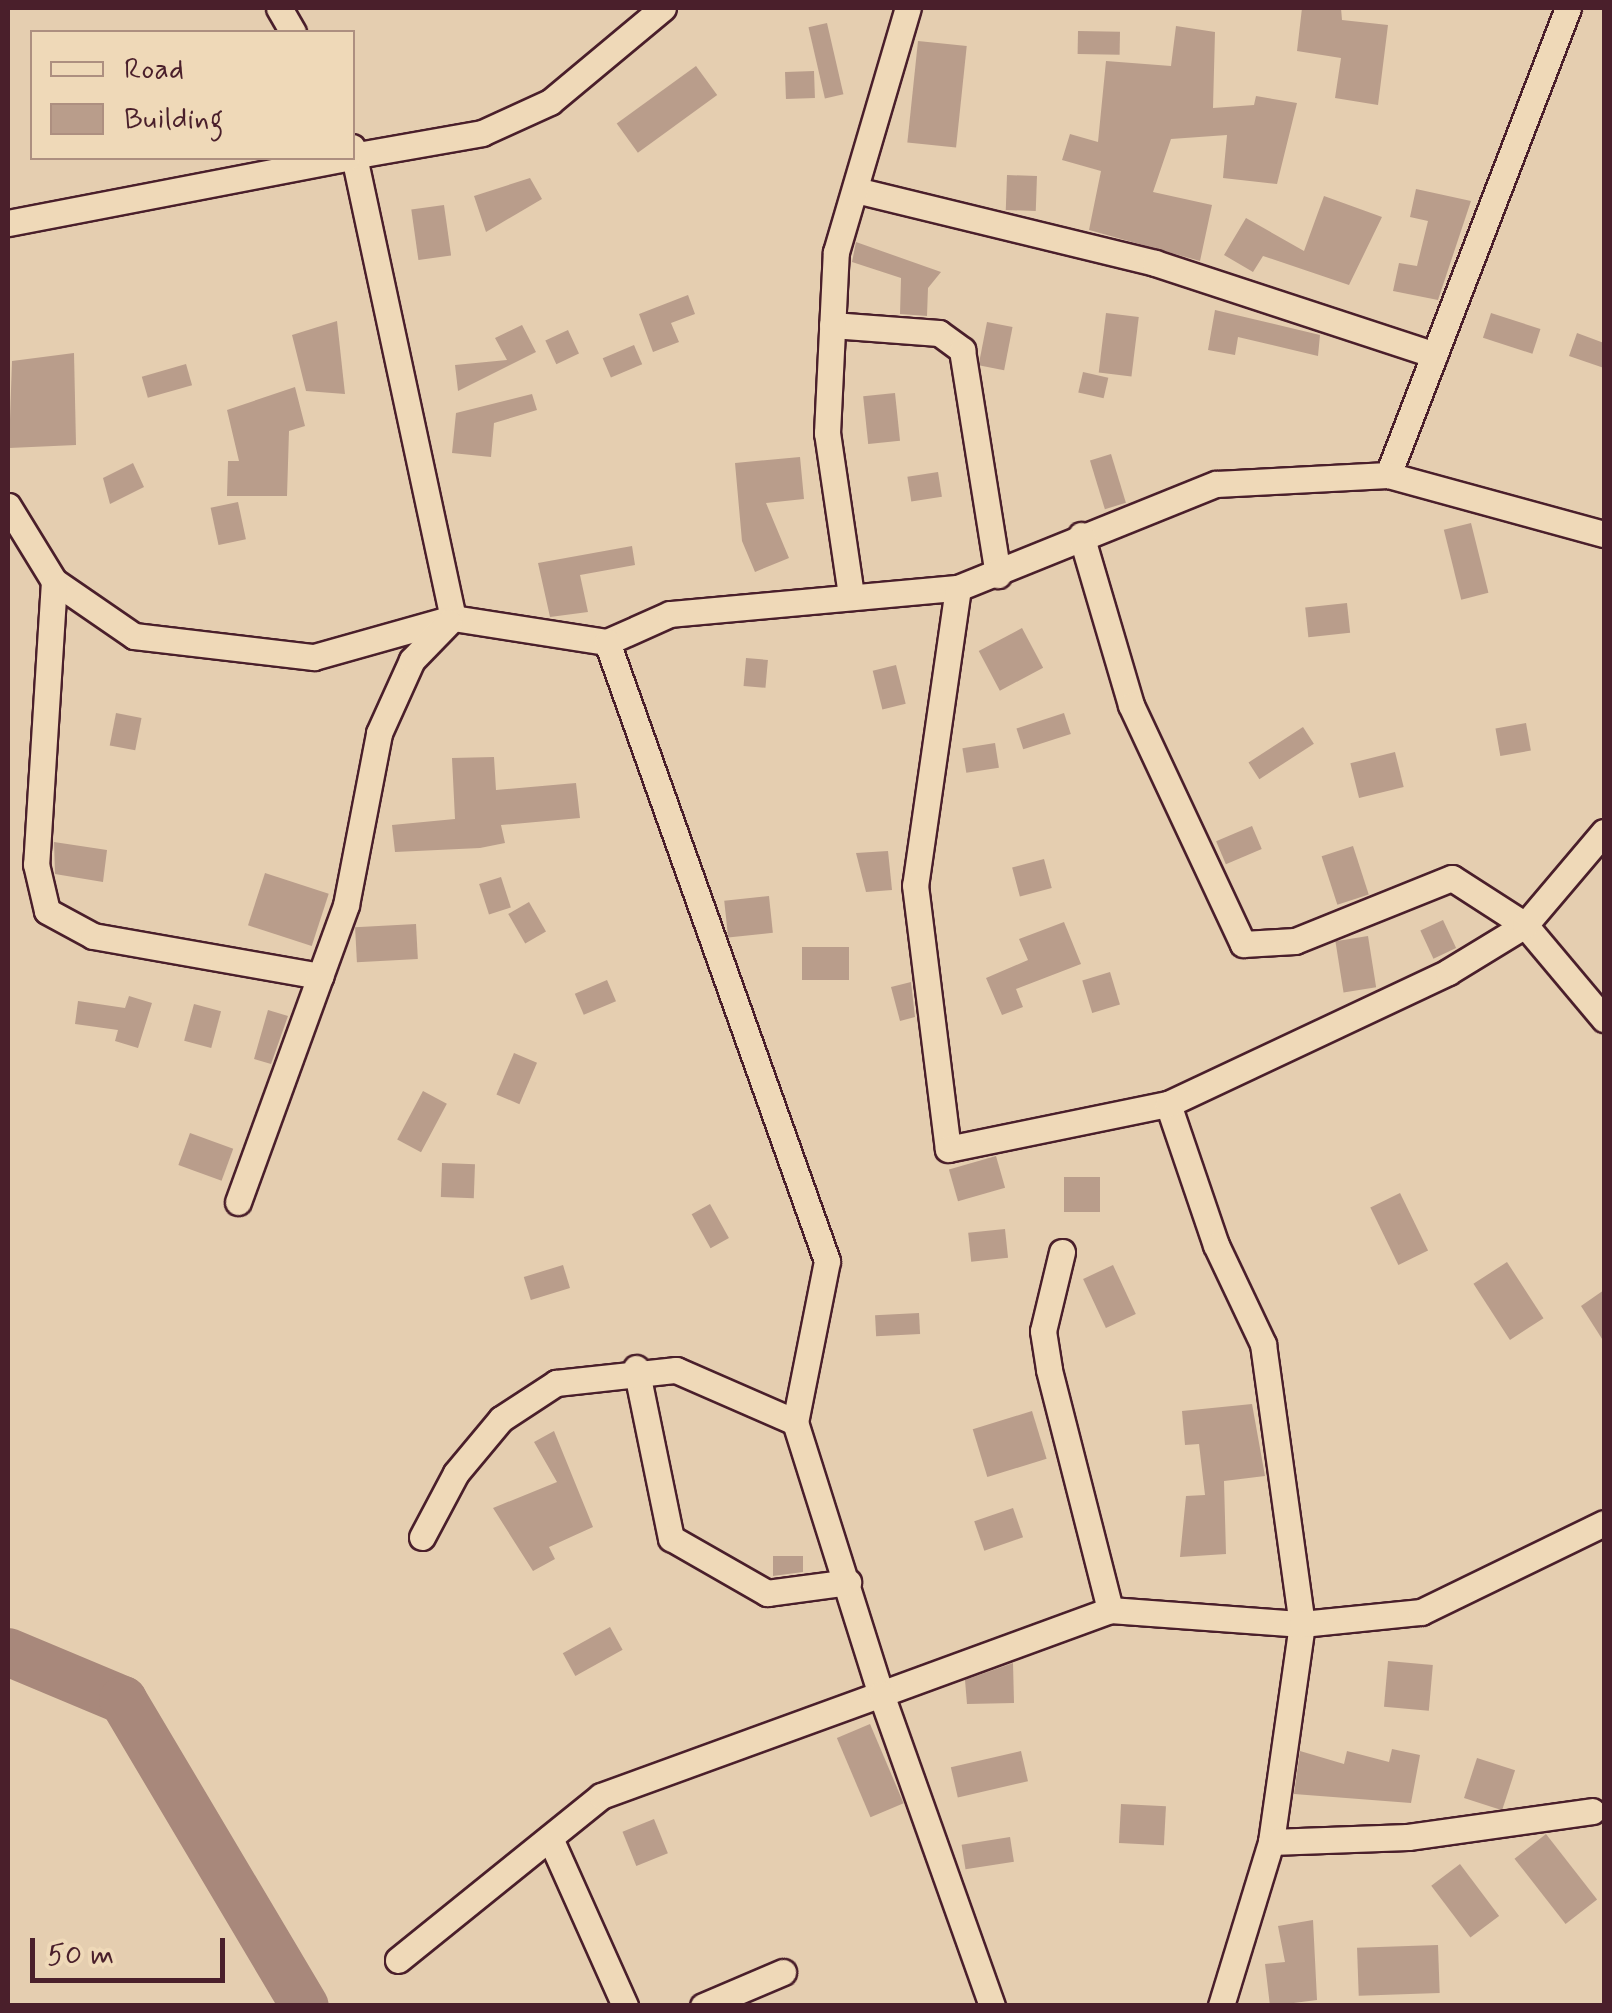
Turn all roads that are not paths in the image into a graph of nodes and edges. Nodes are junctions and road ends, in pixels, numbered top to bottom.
1 (663, 8) edge
2 (908, 8) edge
3 (1568, 8) edge
4 (355, 154) edge
5 (322, 160) edge
6 (353, 160) edge
7 (856, 190) junction
8 (8, 223) edge
9 (832, 325) junction
10 (1434, 355) junction
11 (1388, 476) junction
12 (8, 506) edge
13 (1604, 534) edge
14 (1081, 536) junction
15 (998, 574) junction
16 (54, 580) junction
17 (958, 588) junction
18 (851, 595) junction
19 (453, 618) junction
20 (606, 642) junction
21 (1604, 832) edge
22 (1525, 926) junction
23 (321, 976) junction
24 (1604, 1019) edge
25 (1168, 1104) junction
26 (238, 1202) dead end
27 (1062, 1252) dead end
28 (636, 1368) junction
29 (795, 1422) junction
30 (1604, 1522) edge
31 (422, 1537) dead end
32 (848, 1582) junction
33 (1110, 1610) junction
34 (1302, 1624) junction
35 (881, 1694) junction
36 (1592, 1811) dead end
37 (550, 1838) junction
38 (1271, 1842) junction
39 (398, 1960) dead end
40 (783, 1972) dead end
41 (625, 2006) edge
42 (703, 2006) edge
43 (992, 2006) edge
44 (1221, 2006) edge

1 - 4 street
2 - 7 street
3 - 10 street
5 - 8 street
6 - 19 street
7 - 9 street
7 - 10 street
9 - 15 street
9 - 18 street
10 - 11 street
11 - 13 street
11 - 14 street
12 - 16 street
14 - 15 street
14 - 22 street
15 - 17 street
16 - 19 street
16 - 23 street
17 - 18 street
17 - 25 street
18 - 20 street
19 - 20 street
19 - 23 street
20 - 29 street
21 - 22 street
22 - 24 street
22 - 25 street
23 - 26 street
25 - 34 street
27 - 33 street
28 - 29 street
28 - 31 street
28 - 32 street
29 - 32 street
30 - 34 street
32 - 35 street
33 - 34 street
33 - 35 street
34 - 38 street
35 - 37 street
35 - 43 street
36 - 38 street
37 - 39 street
37 - 41 street
38 - 44 street
40 - 42 street

